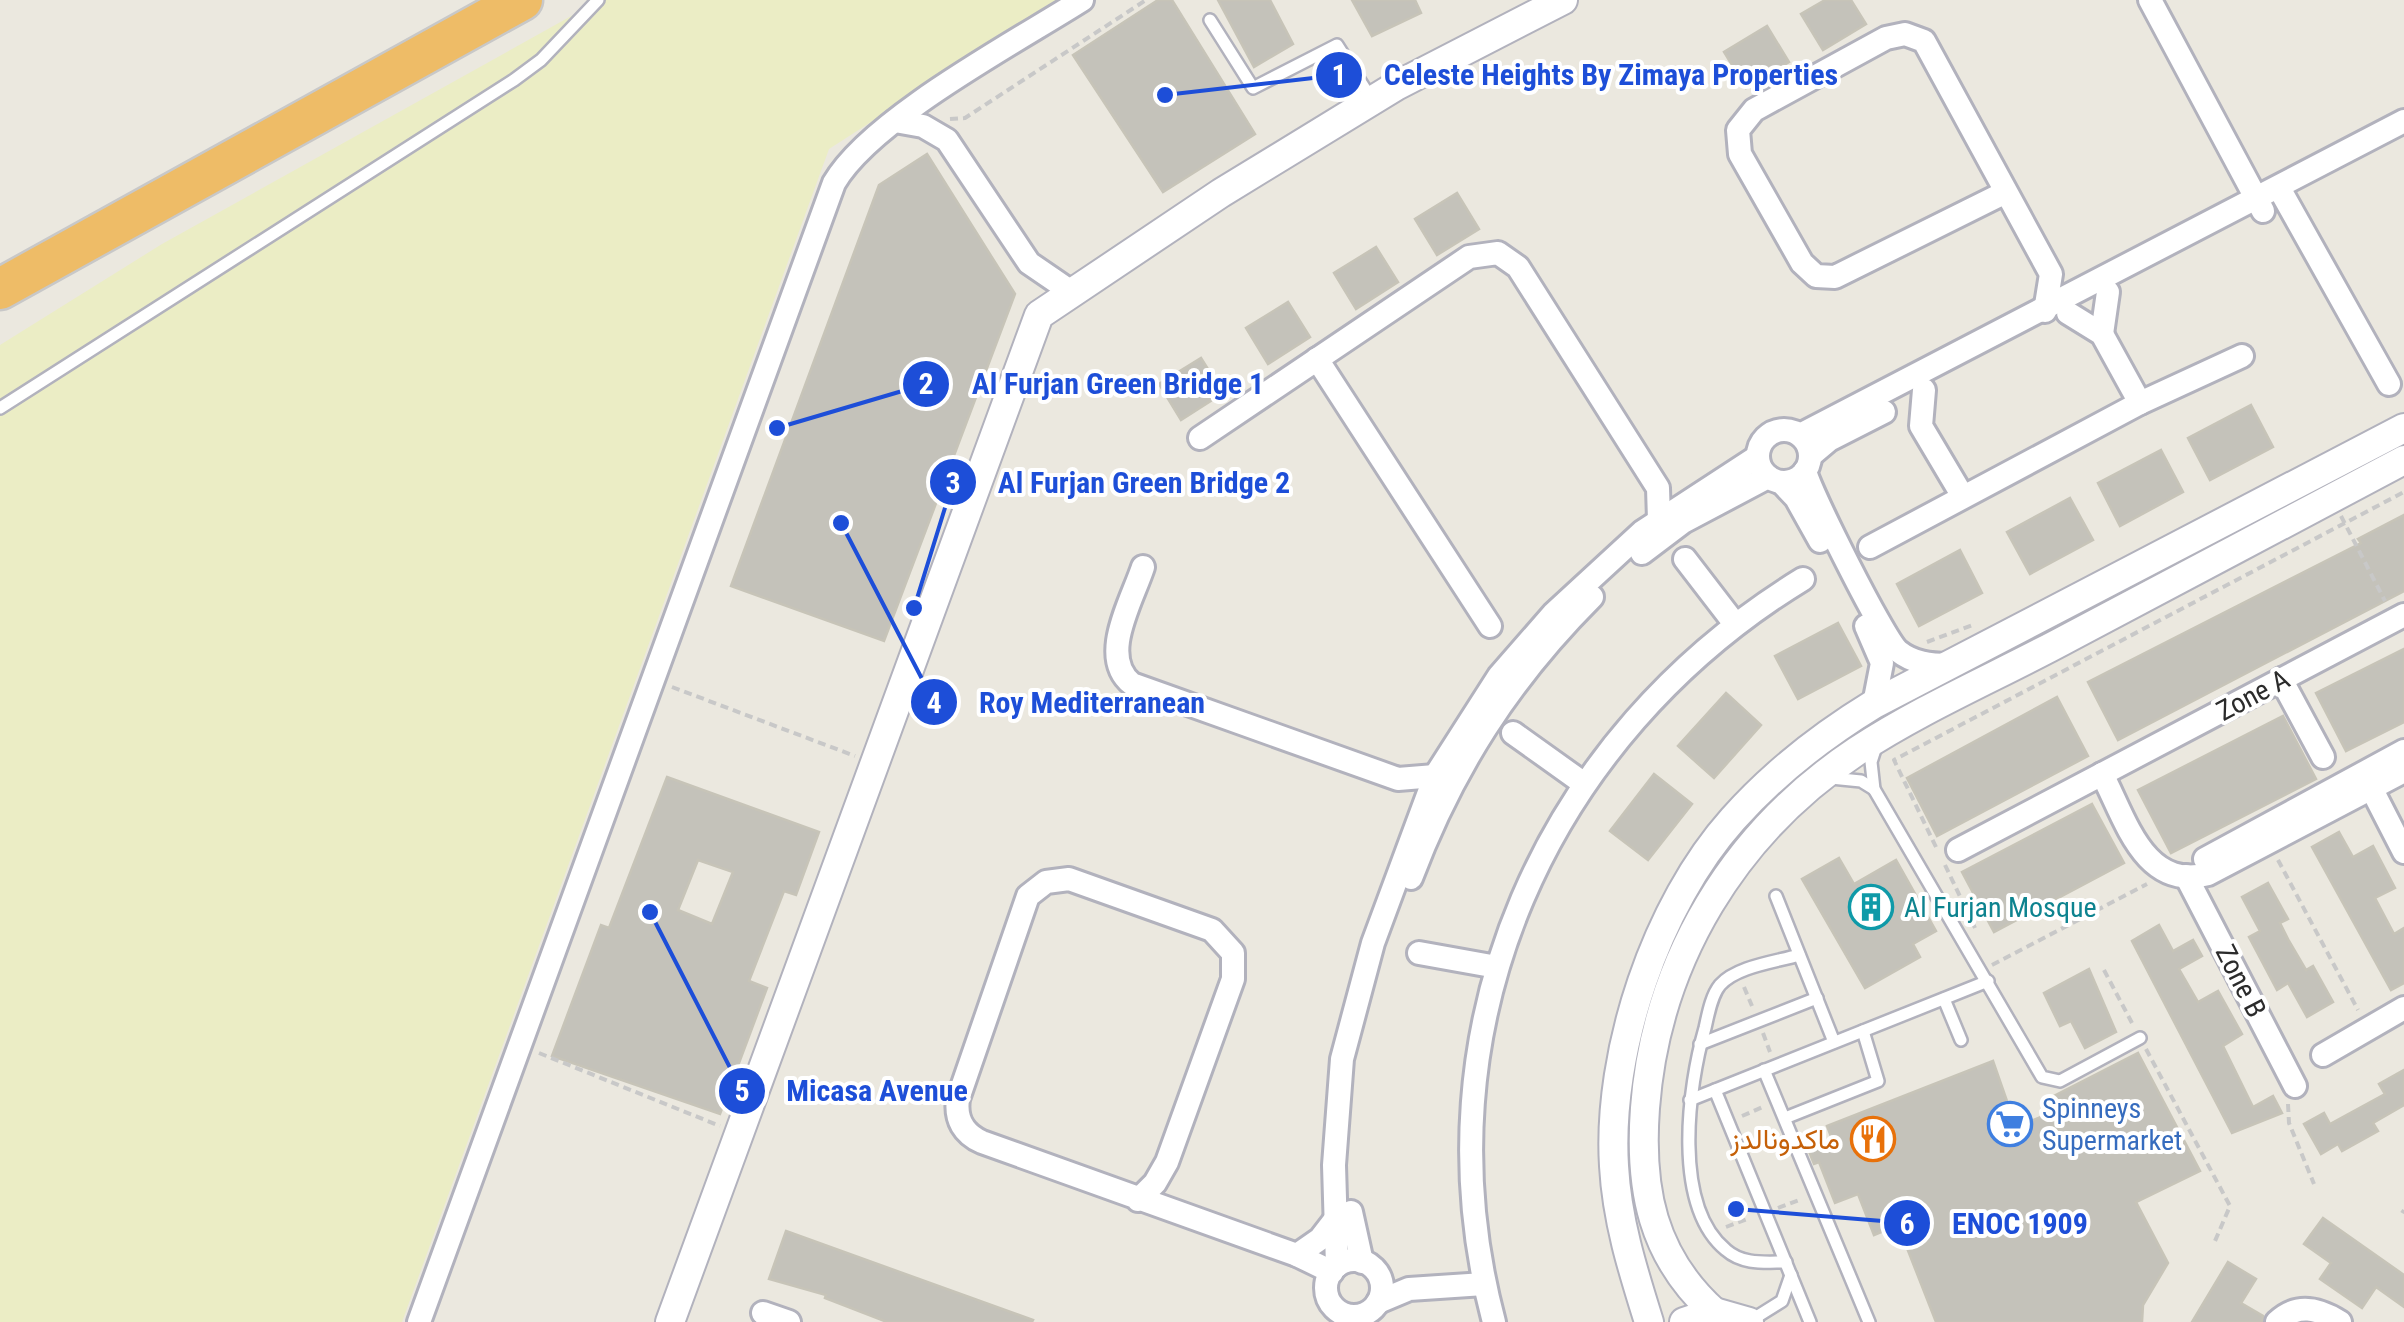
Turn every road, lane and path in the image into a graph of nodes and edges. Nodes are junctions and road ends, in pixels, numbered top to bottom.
1 (522, 0) edge
2 (598, 0) edge
3 (1082, 0) edge
4 (1146, 0) edge
5 (1563, 0) edge
6 (2150, 0) edge
7 (1210, 20) dead end
8 (954, 82) junction
9 (1372, 100) junction
10 (895, 121) junction
11 (2404, 121) edge
12 (946, 129) junction
13 (2404, 136) edge
14 (2006, 192) junction
15 (2282, 194) junction
16 (2260, 206) junction
17 (136, 214) junction
18 (1028, 262) junction
19 (2051, 274) junction
20 (0, 289) edge
21 (1070, 291) junction
22 (2097, 291) junction
23 (2057, 312) junction
24 (1039, 316) junction
25 (0, 318) edge
26 (2102, 334) junction
27 (2242, 356) dead end
28 (1317, 359) junction
29 (2389, 384) dead end
30 (1924, 390) junction
31 (2140, 403) junction
32 (0, 408) edge
33 (1886, 410) junction
34 (1920, 426) junction
35 (2404, 428) edge
36 (1200, 438) dead end
37 (1805, 454) junction
38 (2404, 460) edge
39 (1769, 472) junction
40 (2404, 476) edge
41 (2372, 477) junction
42 (1658, 488) junction
43 (2404, 492) edge
44 (1962, 495) junction
45 (1687, 502) junction
46 (2338, 511) junction
47 (1659, 520) junction
48 (1870, 547) dead end
49 (2162, 555) junction
50 (1685, 559) dead end
51 (1143, 567) dead end
52 (1804, 580) dead end
53 (2177, 581) junction
54 (2400, 618) edge
55 (1735, 624) junction
56 (1490, 626) dead end
57 (1949, 664) junction
58 (652, 680) junction
59 (2282, 680) junction
60 (1874, 704) junction
61 (1513, 733) dead end
62 (1880, 737) junction
63 (2404, 751) edge
64 (2323, 757) dead end
65 (874, 762) junction
66 (2404, 771) edge
67 (2102, 774) junction
68 (1434, 776) junction
69 (1398, 778) junction
70 (2367, 781) junction
71 (1815, 782) junction
72 (1583, 783) junction
73 (1874, 789) junction
74 (1418, 811) junction
75 (2269, 842) junction
76 (1958, 850) dead end
77 (2404, 852) edge
78 (2176, 875) junction
79 (1776, 896) dead end
80 (1975, 929) dead end
81 (1418, 953) dead end
82 (1799, 955) junction
83 (1496, 968) junction
84 (2104, 970) dead end
85 (1738, 973) junction
86 (1985, 976) junction
87 (1817, 998) junction
88 (1944, 999) junction
89 (2404, 1008) edge
90 (1758, 1022) junction
91 (2368, 1028) junction
92 (1864, 1031) junction
93 (2140, 1038) junction
94 (1961, 1040) dead end
95 (1834, 1042) junction
96 (1700, 1044) junction
97 (520, 1045) junction
98 (2323, 1055) dead end
99 (1770, 1068) junction
100 (2295, 1086) joint
101 (1715, 1090) junction
102 (1690, 1100) junction
103 (1778, 1101) junction
104 (1785, 1118) junction
105 (1728, 1121) junction
106 (739, 1133) junction
107 (1167, 1162) junction
108 (2314, 1184) dead end
109 (1138, 1200) junction
110 (1185, 1216) junction
111 (1338, 1217) junction
112 (2214, 1240) dead end
113 (1298, 1255) junction
114 (1362, 1262) junction
115 (1786, 1262) junction
116 (1334, 1269) junction
117 (1791, 1276) junction
118 (1484, 1284) junction
119 (1379, 1290) junction
120 (1714, 1312) junction
121 (763, 1313) dead end
122 (1342, 1316) edge
123 (419, 1322) edge
124 (670, 1322) edge
125 (789, 1322) edge
126 (1494, 1322) edge
127 (1649, 1322) edge
128 (1684, 1322) edge
129 (1749, 1322) edge
130 (1810, 1322) edge
131 (1869, 1322) edge
132 (2277, 1322) edge
133 (2340, 1322) edge

1 - 17 highway
2 - 32 lane
3 - 8 street
4 - 12 path
5 - 9 street
6 - 16 street
7 - 9 lane
8 - 10 street
8 - 12 street
9 - 21 street
10 - 12 street
10 - 58 street
11 - 15 street
12 - 18 street
13 - 15 street
14 - 14 street
14 - 19 street
15 - 16 street
15 - 29 street
16 - 22 street
17 - 20 highway
17 - 25 highway
18 - 21 street
18 - 24 street
19 - 22 street
19 - 23 street
21 - 24 street
22 - 23 street
22 - 26 street
23 - 26 street
23 - 30 street
23 - 37 street
24 - 65 street
26 - 31 street
27 - 31 street
28 - 36 street
28 - 42 street
28 - 56 street
30 - 33 street
30 - 34 street
31 - 44 street
33 - 34 street
33 - 37 street
34 - 44 street
35 - 49 street
37 - 39 street
37 - 39 street
37 - 57 street
38 - 41 street
39 - 45 street
39 - 60 street
39 - 114 street
40 - 41 street
41 - 46 street
42 - 45 street
42 - 47 street
43 - 46 path
44 - 48 street
45 - 47 street
46 - 53 street
46 - 54 path
46 - 80 path
47 - 68 street
49 - 53 street
49 - 57 street
50 - 55 street
51 - 69 street
52 - 55 street
53 - 62 street
54 - 59 street, Zone A
55 - 72 street
57 - 60 street
58 - 65 path
58 - 97 street
59 - 64 street
59 - 67 street, Zone A
60 - 127 street
61 - 72 street
62 - 71 street
62 - 73 lane
63 - 70 street
65 - 106 street
66 - 70 street
67 - 76 street, Zone A
67 - 78 street
68 - 69 street
68 - 74 street
69 - 74 street
70 - 75 street
70 - 77 street
70 - 78 street
71 - 73 lane
71 - 120 street
72 - 83 street
73 - 86 lane
74 - 111 street
75 - 78 street
75 - 91 path
78 - 86 path
78 - 100 street, Zone B
79 - 82 lane
81 - 83 street
82 - 85 lane
82 - 87 lane
83 - 118 street
84 - 93 path
85 - 90 path
85 - 96 lane
86 - 88 lane
86 - 93 lane
87 - 90 lane
87 - 95 lane
88 - 92 lane
88 - 94 lane
89 - 91 street
90 - 96 lane
90 - 99 path
91 - 98 street
92 - 95 lane
92 - 104 lane
93 - 112 path
95 - 99 lane
96 - 102 lane
97 - 106 path
97 - 123 street
99 - 101 lane
99 - 103 lane
100 - 108 path
101 - 102 lane
101 - 105 lane
102 - 115 lane
103 - 104 lane
103 - 105 path
104 - 131 lane
105 - 115 lane
106 - 124 street
107 - 109 street
107 - 109 street
107 - 110 street
109 - 110 street
110 - 113 street
111 - 113 street
111 - 116 street
113 - 116 street
114 - 116 street
114 - 119 street
115 - 117 lane
116 - 122 street
117 - 129 lane
117 - 130 lane
118 - 119 street
118 - 126 street
119 - 122 street
120 - 128 street
120 - 129 street
121 - 125 street
132 - 133 street

